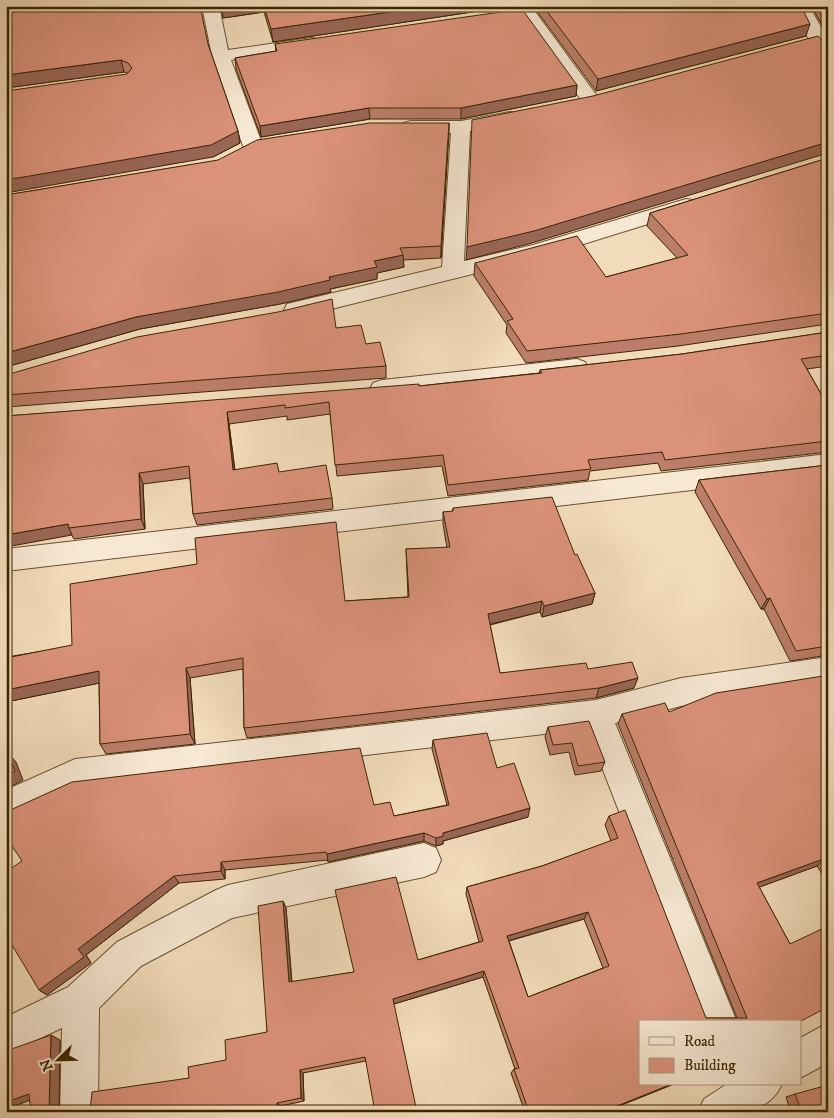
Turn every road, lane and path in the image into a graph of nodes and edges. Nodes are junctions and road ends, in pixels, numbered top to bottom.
1 (210, 6) edge
2 (800, 6) edge
3 (524, 9) edge
4 (506, 15) edge
5 (329, 40) edge
6 (800, 45) edge
7 (823, 45) edge
8 (221, 56) junction
9 (610, 95) edge
10 (591, 100) junction
11 (572, 104) edge
12 (525, 115) edge
13 (397, 127) edge
14 (461, 127) junction
15 (272, 143) edge
16 (706, 198) edge
17 (453, 271) junction
18 (280, 314) edge
19 (600, 365) edge
20 (362, 391) edge
21 (828, 464) edge
22 (6, 560) edge
23 (828, 670) edge
24 (596, 714) junction
25 (6, 807) edge
26 (424, 860) dead end
27 (81, 1000) junction
28 (718, 1020) edge
29 (6, 1036) edge
30 (828, 1042) edge
31 (802, 1059) edge
32 (752, 1088) edge
33 (79, 1112) edge
34 (717, 1112) edge

1 - 8 street
2 - 7 street
3 - 4 street
3 - 10 street
5 - 8 street
6 - 7 street
8 - 15 street
9 - 10 street
10 - 11 street
12 - 14 street
13 - 14 street
14 - 17 street
16 - 17 street
17 - 18 street
19 - 20 street
21 - 22 street
23 - 24 street
24 - 25 street
24 - 28 street
26 - 27 street
27 - 29 street
27 - 33 street
30 - 31 street
32 - 34 street

